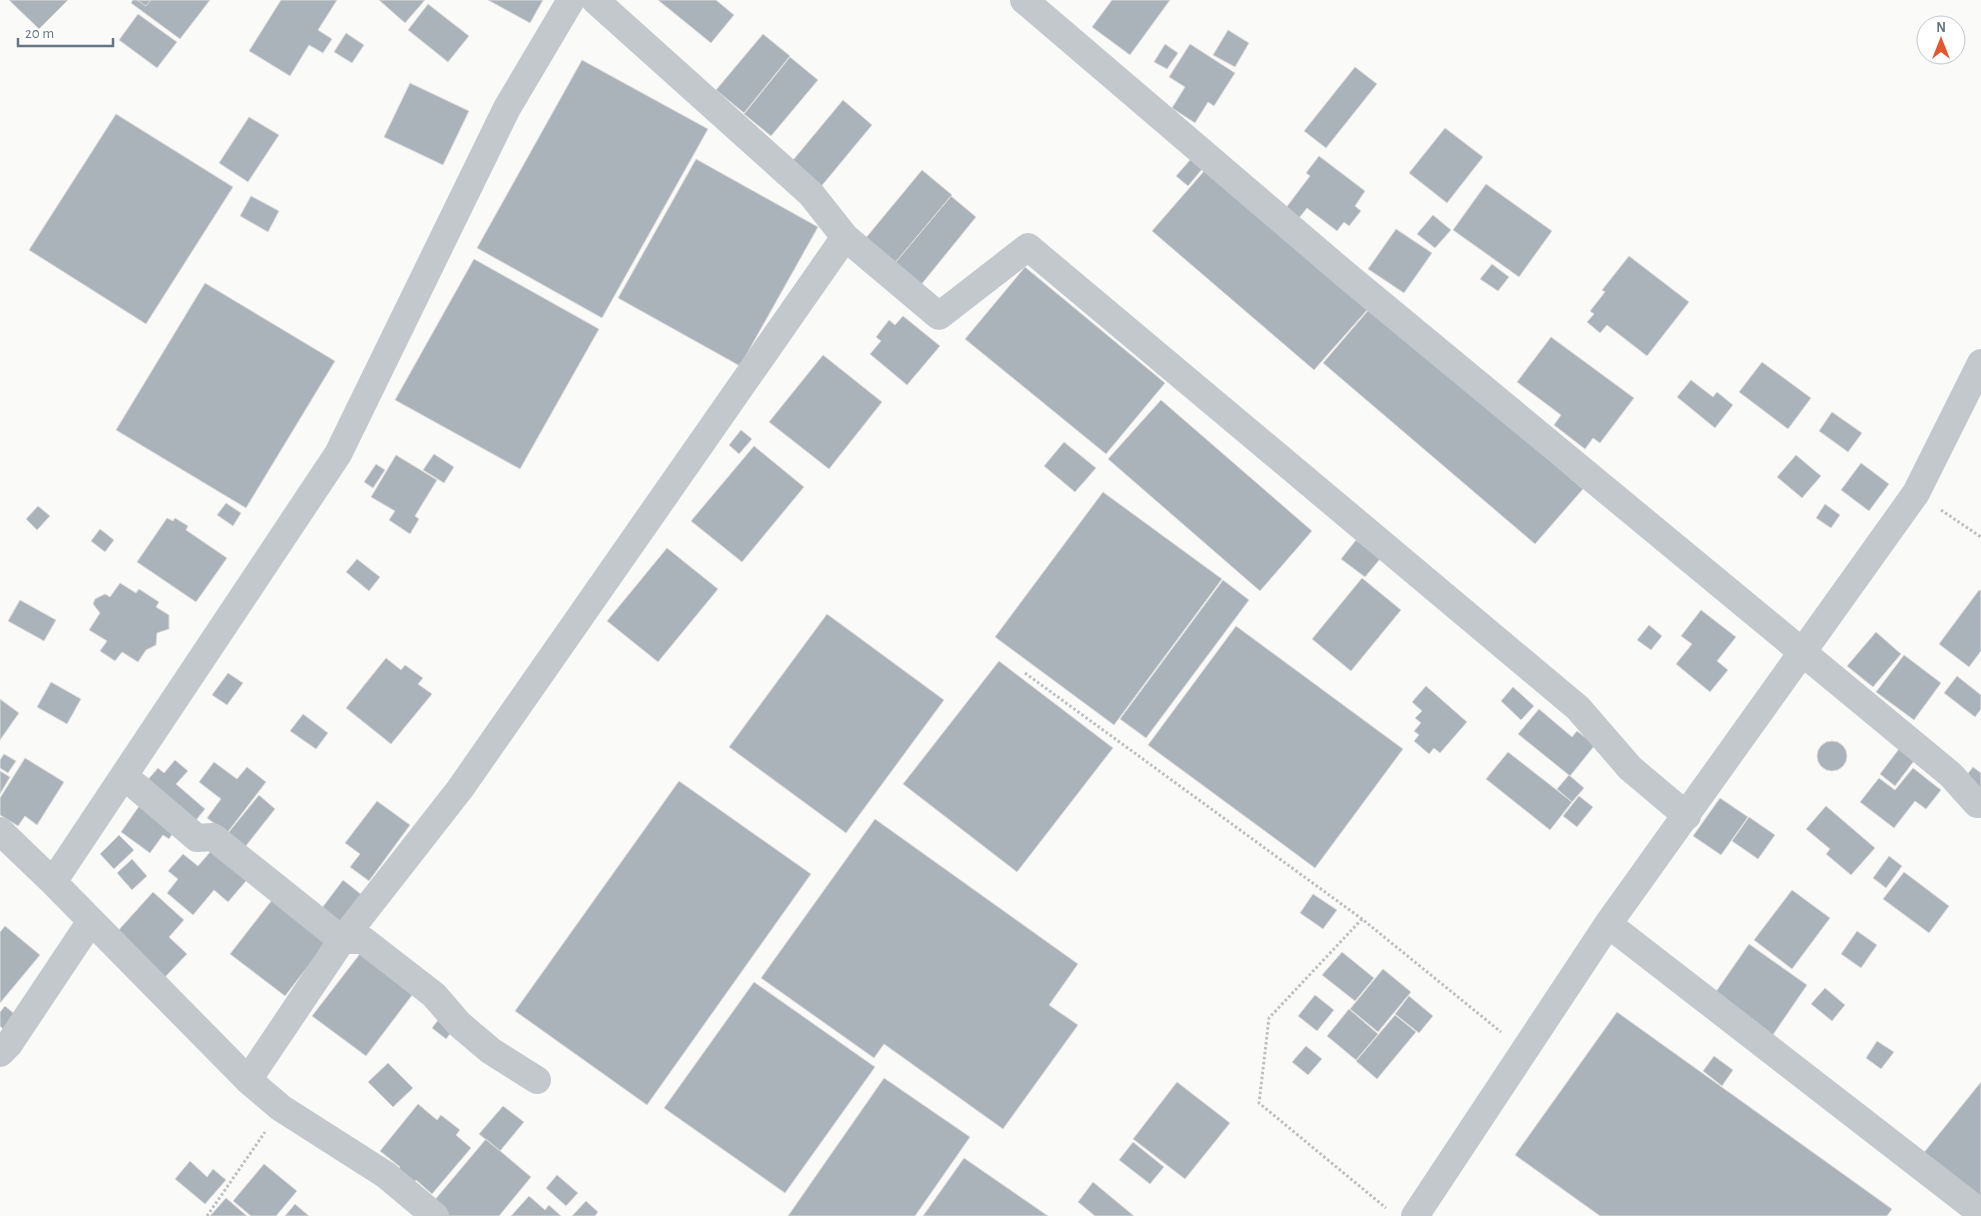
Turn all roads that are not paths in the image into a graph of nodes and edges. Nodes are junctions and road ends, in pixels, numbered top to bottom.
1 (571, 0) edge
2 (595, 0) edge
3 (1024, 0) edge
4 (845, 237) junction
5 (1981, 363) edge
6 (1803, 652) junction
7 (124, 776) junction
8 (1978, 804) dead end
9 (1686, 816) junction
10 (0, 830) edge
11 (53, 882) junction
12 (91, 921) junction
13 (1608, 924) junction
14 (342, 940) junction
15 (0, 1053) edge
16 (248, 1080) junction
17 (537, 1080) dead end
18 (1981, 1213) edge
19 (435, 1216) edge
20 (1415, 1216) edge

1 - 7 street
2 - 4 street
3 - 6 street
4 - 9 street
4 - 14 street
5 - 6 street
6 - 8 street
6 - 9 street
7 - 11 street
7 - 14 street
9 - 13 street
10 - 11 street
11 - 12 street
12 - 15 street
12 - 16 street
13 - 18 street
13 - 20 street
14 - 16 street
14 - 17 street
16 - 19 street

